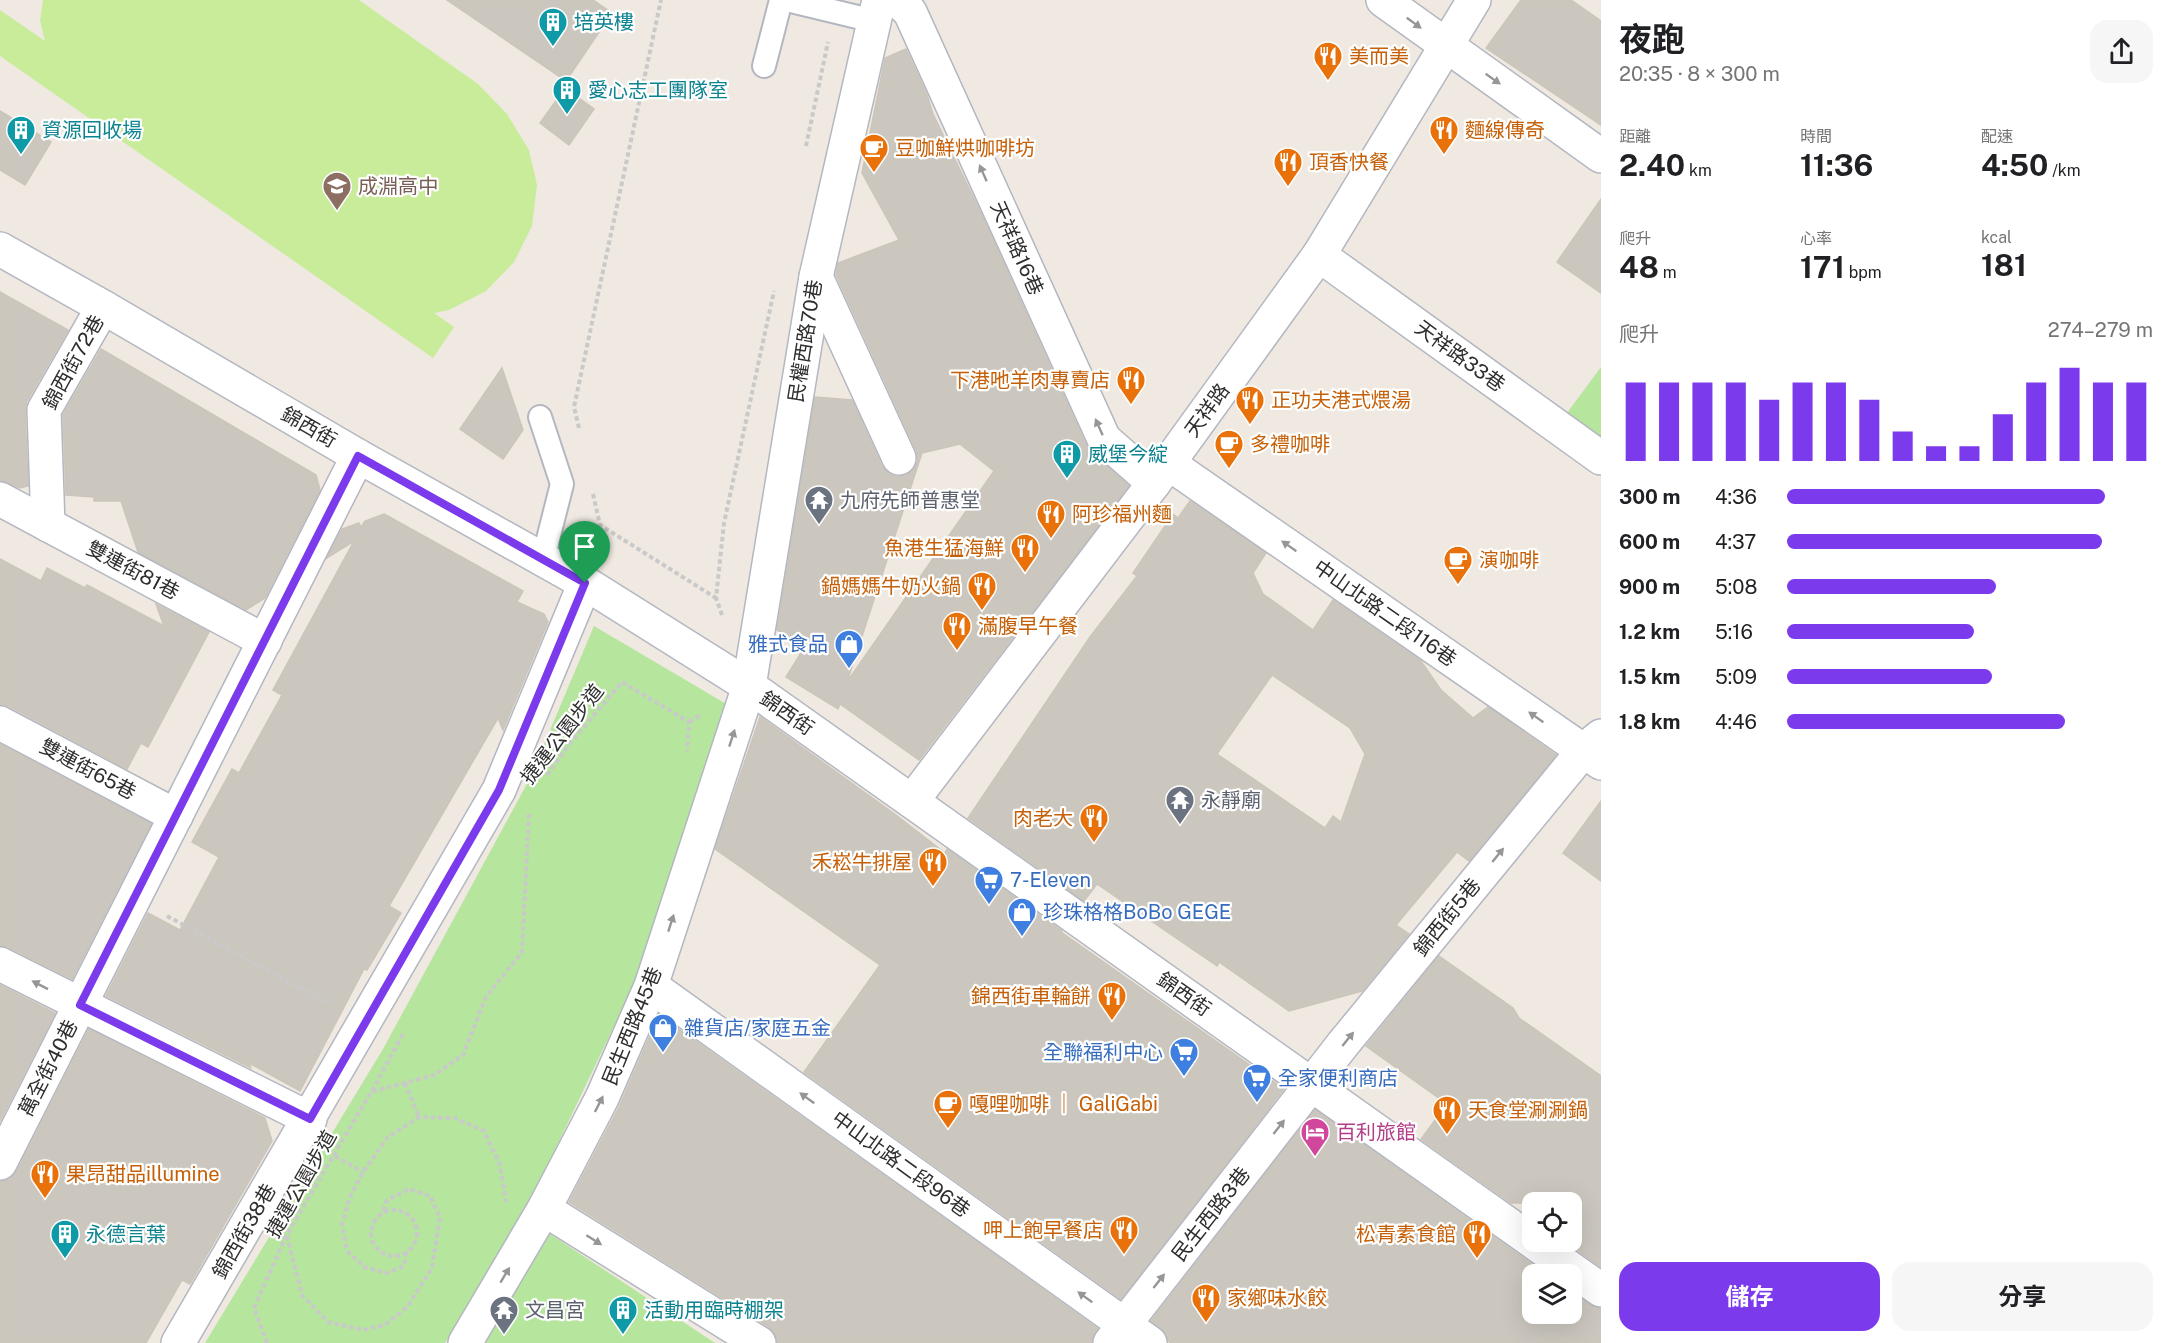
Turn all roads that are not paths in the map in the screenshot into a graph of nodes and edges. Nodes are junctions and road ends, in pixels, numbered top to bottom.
1 (781, 0) edge
2 (787, 0) edge
3 (1383, 0) edge
4 (1474, 0) edge
5 (884, 7) edge
6 (1446, 45) junction
7 (764, 66) dead end
8 (1601, 156) edge
9 (0, 249) edge
10 (1319, 255) junction
11 (816, 277) junction
12 (103, 307) junction
13 (540, 417) dead end
14 (358, 456) junction
15 (899, 458) dead end
16 (1601, 458) edge
17 (1161, 473) junction
18 (0, 499) edge
19 (48, 525) junction
20 (543, 559) junction
21 (585, 583) junction
22 (265, 641) junction
23 (749, 686) junction
24 (0, 723) edge
25 (1595, 750) edge
26 (912, 801) junction
27 (176, 816) junction
28 (0, 964) edge
29 (651, 986) junction
30 (80, 1005) junction
31 (1312, 1085) junction
32 (310, 1119) junction
33 (0, 1163) edge
34 (544, 1209) junction
35 (1601, 1290) edge
36 (1128, 1337) edge
37 (753, 1341) edge
38 (178, 1343) edge
39 (465, 1343) edge

1 - 7 lane
2 - 5 lane
3 -> 6 street
4 - 6 street, 天祥路
5 - 11 street, 民權西路70巷
17 -> 5 street, 天祥路16巷
6 -> 8 street
6 - 10 street, 天祥路
9 - 12 street, 錦西街
10 - 16 street, 天祥路33巷
10 - 17 street, 天祥路
11 - 15 street
11 - 23 street, 民權西路70巷
12 - 14 street, 錦西街
12 - 19 street, 錦西街72巷
13 - 20 lane
14 - 20 street, 錦西街
14 - 22 street, 萬全街40巷
25 -> 17 street, 中山北路二段116巷
17 - 26 street, 天祥路
18 - 19 street, 雙連街81巷
19 - 22 street, 雙連街81巷
20 - 21 street, 錦西街
21 - 23 street, 錦西街
21 - 32 street, 錦西街38巷
22 - 27 street, 萬全街40巷
23 - 26 street, 錦西街
29 -> 23 street, 民生西路45巷
24 - 27 street, 雙連街65巷
31 -> 25 street, 錦西街5巷
26 - 31 street, 錦西街
27 - 30 street, 萬全街40巷
30 -> 28 street
34 -> 29 street, 民生西路45巷
36 -> 29 street, 中山北路二段96巷
30 - 32 street
30 - 33 street, 萬全街40巷
31 - 35 street, 錦西街
36 -> 31 street, 民生西路3巷
32 - 38 street, 錦西街38巷
34 -> 37 street
39 -> 34 street, 民生西路45巷

